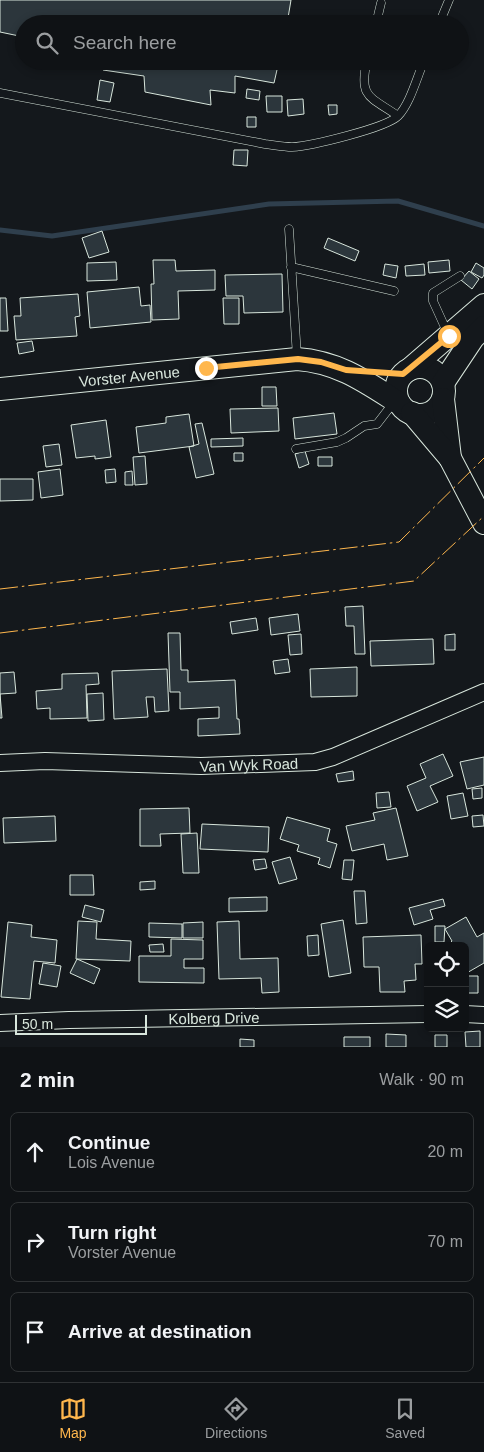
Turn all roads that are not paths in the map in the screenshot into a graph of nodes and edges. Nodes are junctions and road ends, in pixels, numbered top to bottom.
1 (449, 0) edge
2 (382, 3) dead end
3 (379, 15) edge
4 (443, 15) edge
5 (365, 70) edge
6 (420, 70) edge
7 (0, 93) edge
8 (398, 116) junction
9 (289, 229) dead end
10 (291, 267) junction
11 (460, 276) dead end
12 (394, 291) dead end
13 (484, 305) edge
14 (484, 327) edge
15 (449, 336) junction
16 (298, 359) junction
17 (346, 370) junction
18 (407, 372) junction
19 (0, 389) edge
20 (443, 391) junction
21 (402, 406) junction
22 (296, 449) dead end
23 (450, 458) junction
24 (484, 523) edge
25 (484, 692) edge
26 (0, 763) edge
27 (424, 1014) edge
28 (469, 1014) edge
29 (484, 1015) edge
30 (0, 1023) edge

1 - 4 lane
2 - 3 lane
5 - 8 lane
6 - 8 lane
7 - 8 lane
9 - 10 lane
10 - 12 lane
10 - 16 lane
11 - 15 lane
13 - 15 main road
14 - 20 main road
15 - 18 main road
16 - 17 main road, Vorster Avenue
16 - 19 main road, Vorster Avenue
17 - 18 main road, Vorster Avenue
17 - 21 main road, Vorster Avenue
18 - 20 main road, Vorster Avenue
18 - 21 main road
20 - 21 main road
20 - 23 main road, Vorster Avenue
21 - 22 lane
21 - 23 main road, Vorster Avenue
23 - 24 main road, Vorster Avenue
25 - 26 street, Van Wyk Road
27 - 30 street, Kolberg Drive
28 - 29 street

